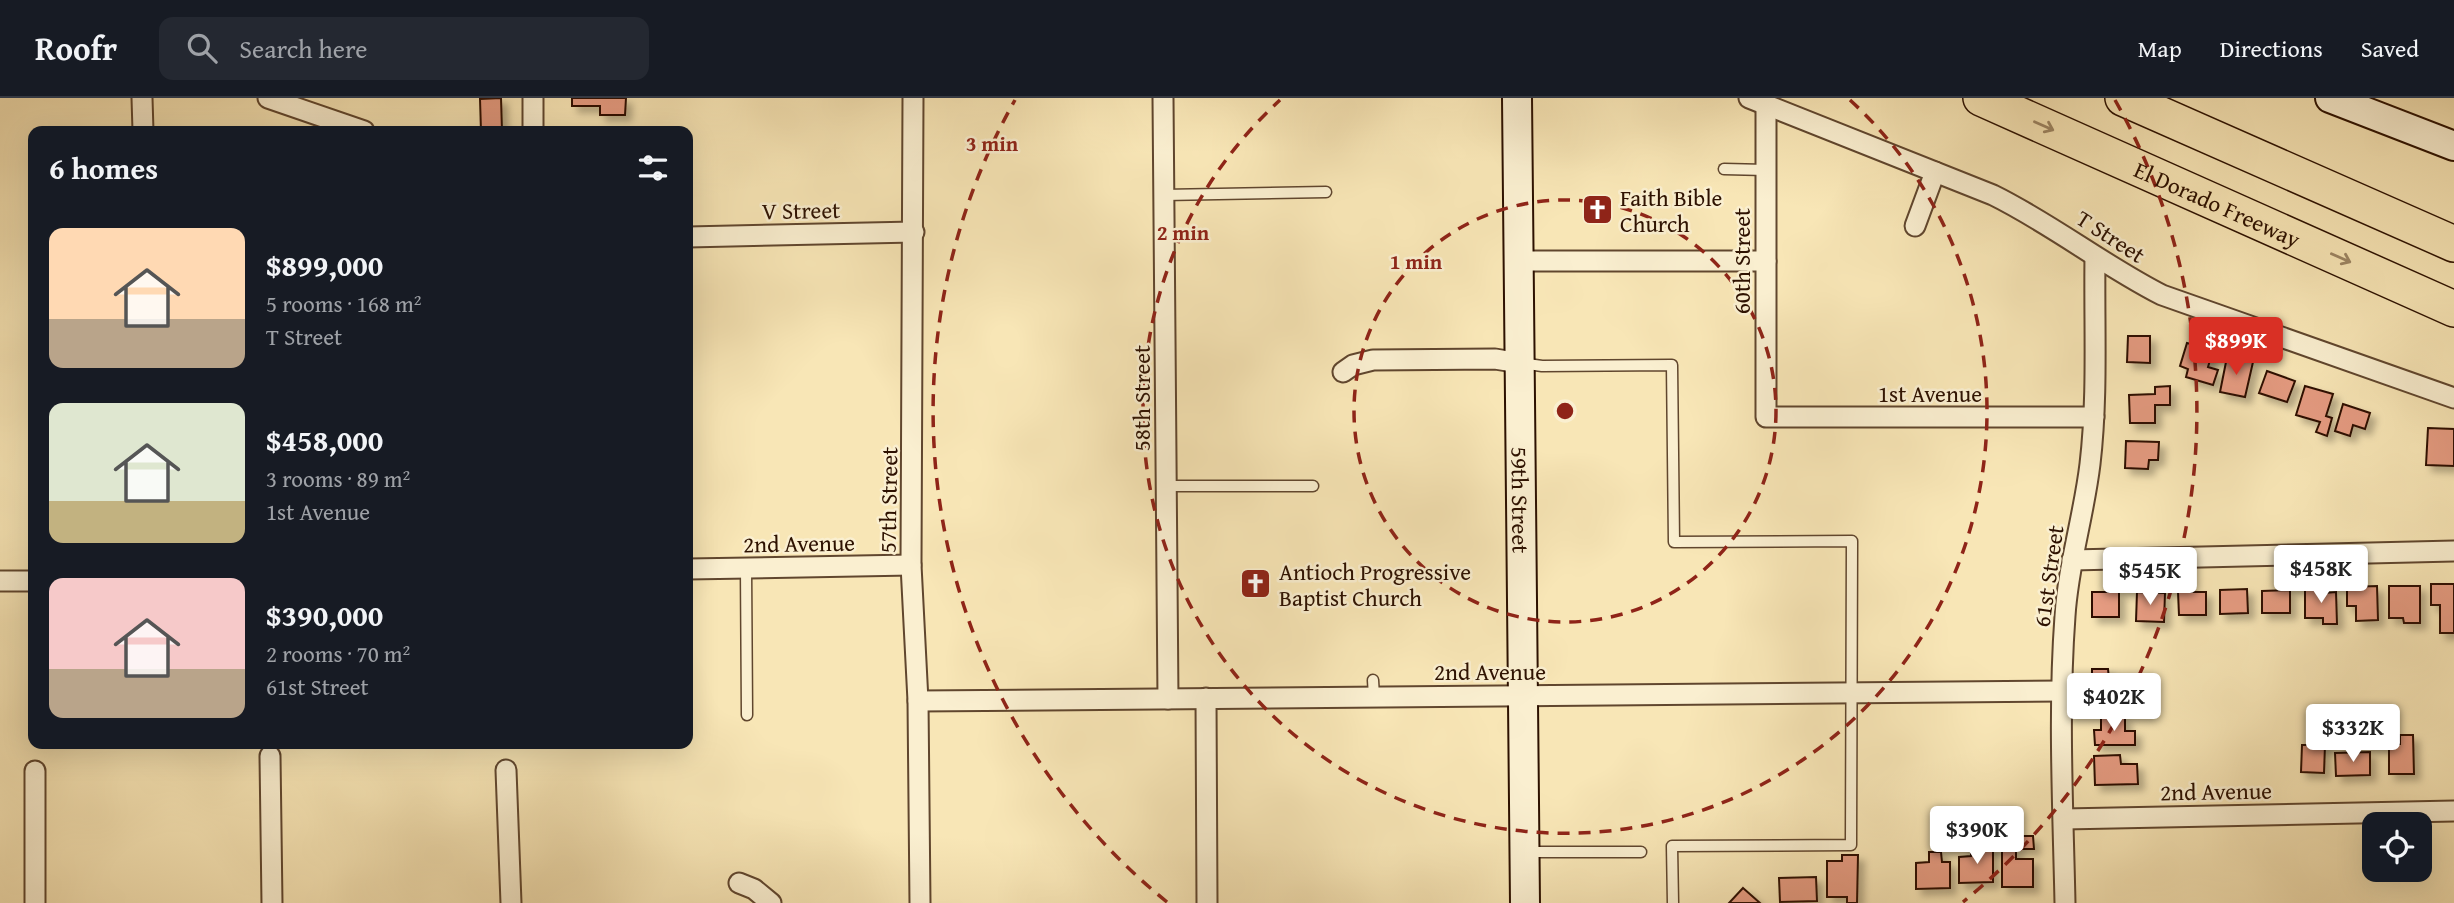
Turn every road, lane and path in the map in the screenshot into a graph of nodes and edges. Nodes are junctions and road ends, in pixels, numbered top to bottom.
1 (142, 98) edge
2 (268, 98) edge
3 (533, 98) edge
4 (913, 98) edge
5 (1163, 98) edge
6 (1517, 98) edge
7 (1981, 98) edge
8 (2123, 98) edge
9 (2329, 98) edge
10 (1757, 101) edge
11 (2154, 112) junction
12 (143, 126) edge
13 (349, 126) edge
14 (533, 126) edge
15 (2454, 146) edge
16 (1724, 169) dead end
17 (1766, 170) junction
18 (1935, 172) junction
19 (1326, 192) dead end
20 (1164, 195) junction
21 (2454, 218) edge
22 (1915, 226) dead end
23 (914, 232) junction
24 (693, 237) edge
25 (2454, 244) edge
26 (2095, 257) junction
27 (1518, 261) junction
28 (1766, 261) junction
29 (2448, 308) edge
30 (1520, 363) junction
31 (1343, 372) dead end
32 (2454, 398) edge
33 (1766, 417) joint
34 (2094, 417) junction
35 (1166, 486) junction
36 (1312, 486) dead end
37 (2454, 551) edge
38 (2072, 560) junction
39 (911, 565) junction
40 (746, 568) junction
41 (693, 569) edge
42 (28, 581) edge
43 (0, 582) edge
44 (2062, 691) junction
45 (1852, 693) junction
46 (1523, 696) junction
47 (1206, 698) junction
48 (1168, 699) junction
49 (918, 701) junction
50 (747, 715) dead end
51 (270, 756) dead end
52 (506, 770) dead end
53 (35, 771) dead end
54 (2454, 811) edge
55 (2064, 819) junction
56 (1525, 852) junction
57 (1641, 852) dead end
58 (739, 883) dead end
59 (35, 903) edge
60 (272, 903) edge
61 (510, 903) edge
62 (771, 903) edge
63 (920, 903) edge
64 (1207, 903) edge
65 (1525, 903) edge
66 (1673, 903) edge
67 (2065, 903) edge

1 - 12 street
2 - 13 street
3 - 14 street
4 - 23 street, 57th Street
5 - 20 street, 58th Street
6 - 27 street, 59th Street
7 -> 29 highway, El Dorado Freeway
8 - 11 highway
9 - 15 street
10 - 17 street, 60th Street
10 - 18 street, T Street
11 - 21 highway
11 - 25 highway
16 - 17 lane
17 - 28 street, 60th Street
18 - 22 street
18 - 26 street, T Street
19 - 20 lane
20 - 35 street, 58th Street
23 - 24 street, V Street
23 - 39 street, 57th Street
26 - 32 street, T Street
26 - 34 street, 61st Street
27 - 28 street
27 - 30 street, 59th Street
28 - 33 street, 60th Street
30 - 31 street
30 - 45 lane
30 - 46 street, 59th Street
33 - 34 street, 1st Avenue
34 - 38 street, 61st Street
35 - 36 lane
35 - 48 street, 58th Street
37 - 38 street
38 - 44 street, 61st Street
39 - 40 street, 2nd Avenue
39 - 49 street, 57th Street
40 - 41 street, 2nd Avenue
40 - 50 lane
42 - 43 street
44 - 45 street, 2nd Avenue
44 - 55 street, 61st Street
45 - 46 street, 2nd Avenue
45 - 66 lane
46 - 47 street, 2nd Avenue
46 - 56 street, 59th Street
47 - 48 street, 2nd Avenue
47 - 64 street
48 - 49 street, 2nd Avenue
49 - 63 street, 57th Street
51 - 60 street
52 - 61 street
53 - 59 street
54 - 55 street, 2nd Avenue
55 - 67 street, 61st Street
56 - 57 lane
56 - 65 street, 59th Street
58 - 62 street

